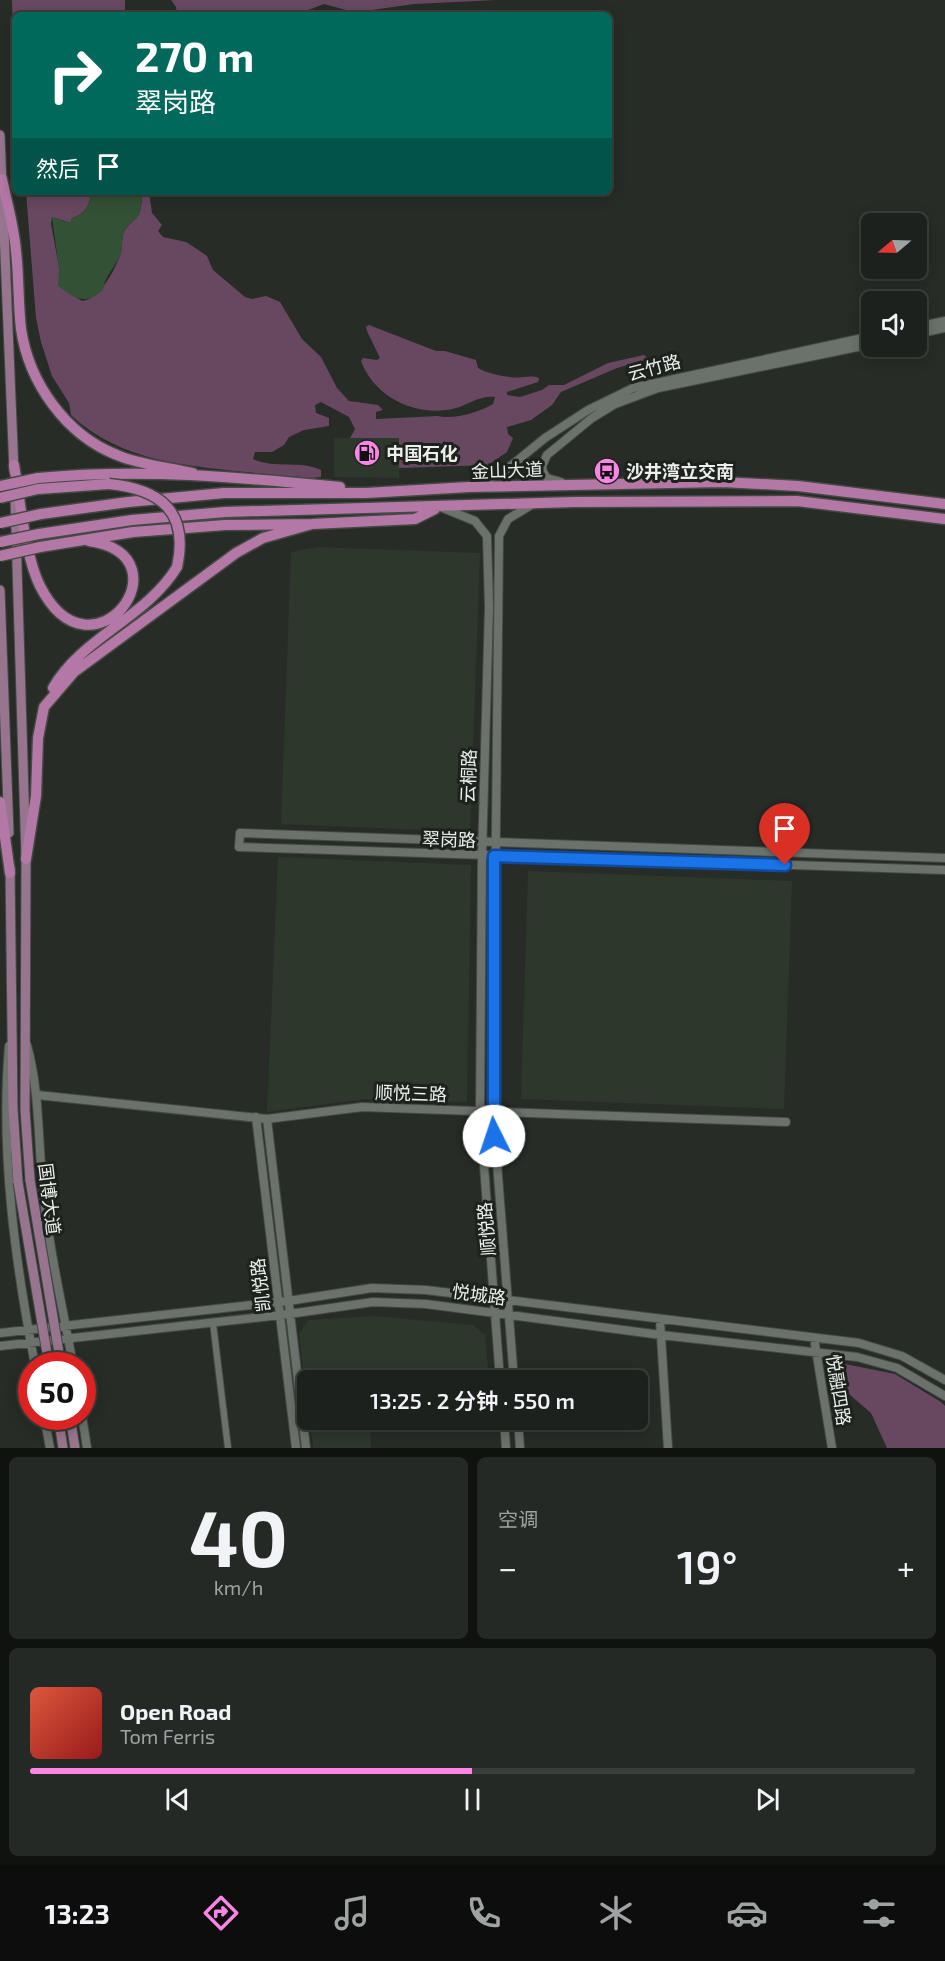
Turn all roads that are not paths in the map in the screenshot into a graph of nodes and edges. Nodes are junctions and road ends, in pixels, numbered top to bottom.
1 (0, 135) edge
2 (2, 179) junction
3 (945, 321) edge
4 (927, 325) edge
5 (945, 328) edge
6 (927, 332) edge
7 (861, 338) edge
8 (861, 346) edge
9 (14, 465) junction
10 (193, 473) junction
11 (38, 484) junction
12 (570, 484) junction
13 (0, 486) edge
14 (469, 488) junction
15 (388, 492) junction
16 (0, 498) edge
17 (535, 503) junction
18 (945, 504) edge
19 (440, 506) junction
20 (945, 519) edge
21 (0, 523) edge
22 (312, 524) junction
23 (80, 540) junction
24 (0, 542) edge
25 (0, 556) edge
26 (0, 590) edge
27 (44, 707) junction
28 (0, 802) edge
29 (482, 842) junction
30 (494, 843) junction
31 (482, 856) junction
32 (494, 856) junction
33 (945, 858) edge
34 (26, 859) junction
35 (945, 870) edge
36 (10, 873) junction
37 (11, 1034) junction
38 (25, 1036) junction
39 (1, 1091) edge
40 (37, 1095) junction
41 (480, 1112) junction
42 (492, 1112) junction
43 (256, 1118) junction
44 (267, 1119) junction
45 (786, 1122) dead end
46 (495, 1299) junction
47 (508, 1300) junction
48 (283, 1302) junction
49 (495, 1313) junction
50 (285, 1315) junction
51 (509, 1315) junction
52 (660, 1320) junction
53 (213, 1323) junction
54 (66, 1327) junction
55 (28, 1331) junction
56 (0, 1333) edge
57 (661, 1335) junction
58 (814, 1338) junction
59 (68, 1340) junction
60 (31, 1343) junction
61 (0, 1346) edge
62 (816, 1351) junction
63 (33, 1352) edge
64 (46, 1352) edge
65 (58, 1352) edge
66 (70, 1352) edge
67 (500, 1370) edge
68 (513, 1370) edge
69 (945, 1380) edge
70 (945, 1396) edge
71 (47, 1430) edge
72 (60, 1430) edge
73 (72, 1430) edge
74 (84, 1430) edge
75 (505, 1430) edge
76 (519, 1430) edge
77 (50, 1448) edge
78 (63, 1448) edge
79 (75, 1448) edge
80 (87, 1448) edge
81 (228, 1448) edge
82 (296, 1448) edge
83 (306, 1448) edge
84 (506, 1448) edge
85 (520, 1448) edge
86 (668, 1448) edge
87 (832, 1448) edge

1 - 2 main road, 国博大道
2 - 9 main road, 国博大道
2 - 10 highway
3 - 4 main road
5 - 6 main road
7 - 14 main road, 云竹路
8 - 12 main road, 云竹路
9 - 23 highway
9 - 34 main road, 国博大道
10 - 11 highway
10 - 15 highway
11 - 13 highway, bridge
11 - 16 highway, bridge
11 - 27 highway, bridge
12 - 14 highway, 金山大道
12 - 18 highway, 金山大道
14 - 15 highway, 金山大道
15 - 21 highway, 金山大道, bridge
17 - 19 highway, 金山大道
17 - 20 highway, 金山大道
17 - 30 main road, 云桐路
19 - 22 highway
19 - 24 highway, 金山大道, bridge
19 - 29 main road, 云桐路
22 - 23 highway
22 - 27 highway
23 - 25 highway, bridge
26 - 36 main road, 国博大道
27 - 34 highway
28 - 36 highway
29 - 30 main road, 翠岗路
29 - 31 main road, 云桐路
29 - 31 main road, 翠岗路
30 - 32 main road, 云桐路
30 - 33 main road, 翠岗路
31 - 32 main road, 翠岗路
31 - 41 main road, 云桐路
32 - 35 main road, 翠岗路
32 - 42 main road, 云桐路
34 - 38 main road, 国博大道
36 - 37 main road, 国博大道
37 - 39 main road
37 - 64 main road, 国博大道, bridge
38 - 40 main road
38 - 65 main road, 国博大道, bridge
39 - 55 main road
40 - 43 main road, 顺悦三路
40 - 54 main road
41 - 42 main road, 顺悦三路
41 - 44 main road, 顺悦三路
41 - 46 main road, 顺悦路
42 - 45 main road, 顺悦三路
42 - 47 main road, 顺悦路
43 - 44 main road, 顺悦三路
43 - 48 main road, 凯悦路
44 - 48 main road, 凯悦路
46 - 47 main road, 悦城路
46 - 48 main road, 悦城路
46 - 49 main road, 顺悦路
47 - 51 main road, 顺悦路
47 - 52 main road, 悦城路
48 - 50 main road, 凯悦路
48 - 54 main road, 悦城路
49 - 50 main road, 悦城路
49 - 51 main road, 悦城路
49 - 67 main road, 顺悦路
50 - 53 main road, 悦城路
50 - 82 main road, 凯悦路
50 - 83 main road, 凯悦路
51 - 57 main road, 悦城路
51 - 68 main road, 顺悦路
52 - 57 main road
52 - 58 main road, 悦城路
53 - 59 main road, 悦城路
53 - 81 street
54 - 55 main road, 悦城路
54 - 59 main road
55 - 56 main road, 悦城路
55 - 60 main road
57 - 62 main road, 悦城路
57 - 86 main road
58 - 62 main road, 悦融四路
58 - 69 main road, 悦城路
59 - 60 main road, 悦城路
59 - 66 main road
60 - 61 main road, 悦城路
60 - 63 main road
62 - 70 main road, 悦城路
62 - 87 main road, 悦融四路
71 - 77 main road
72 - 78 main road
73 - 79 main road
74 - 80 main road
75 - 84 main road
76 - 85 main road

